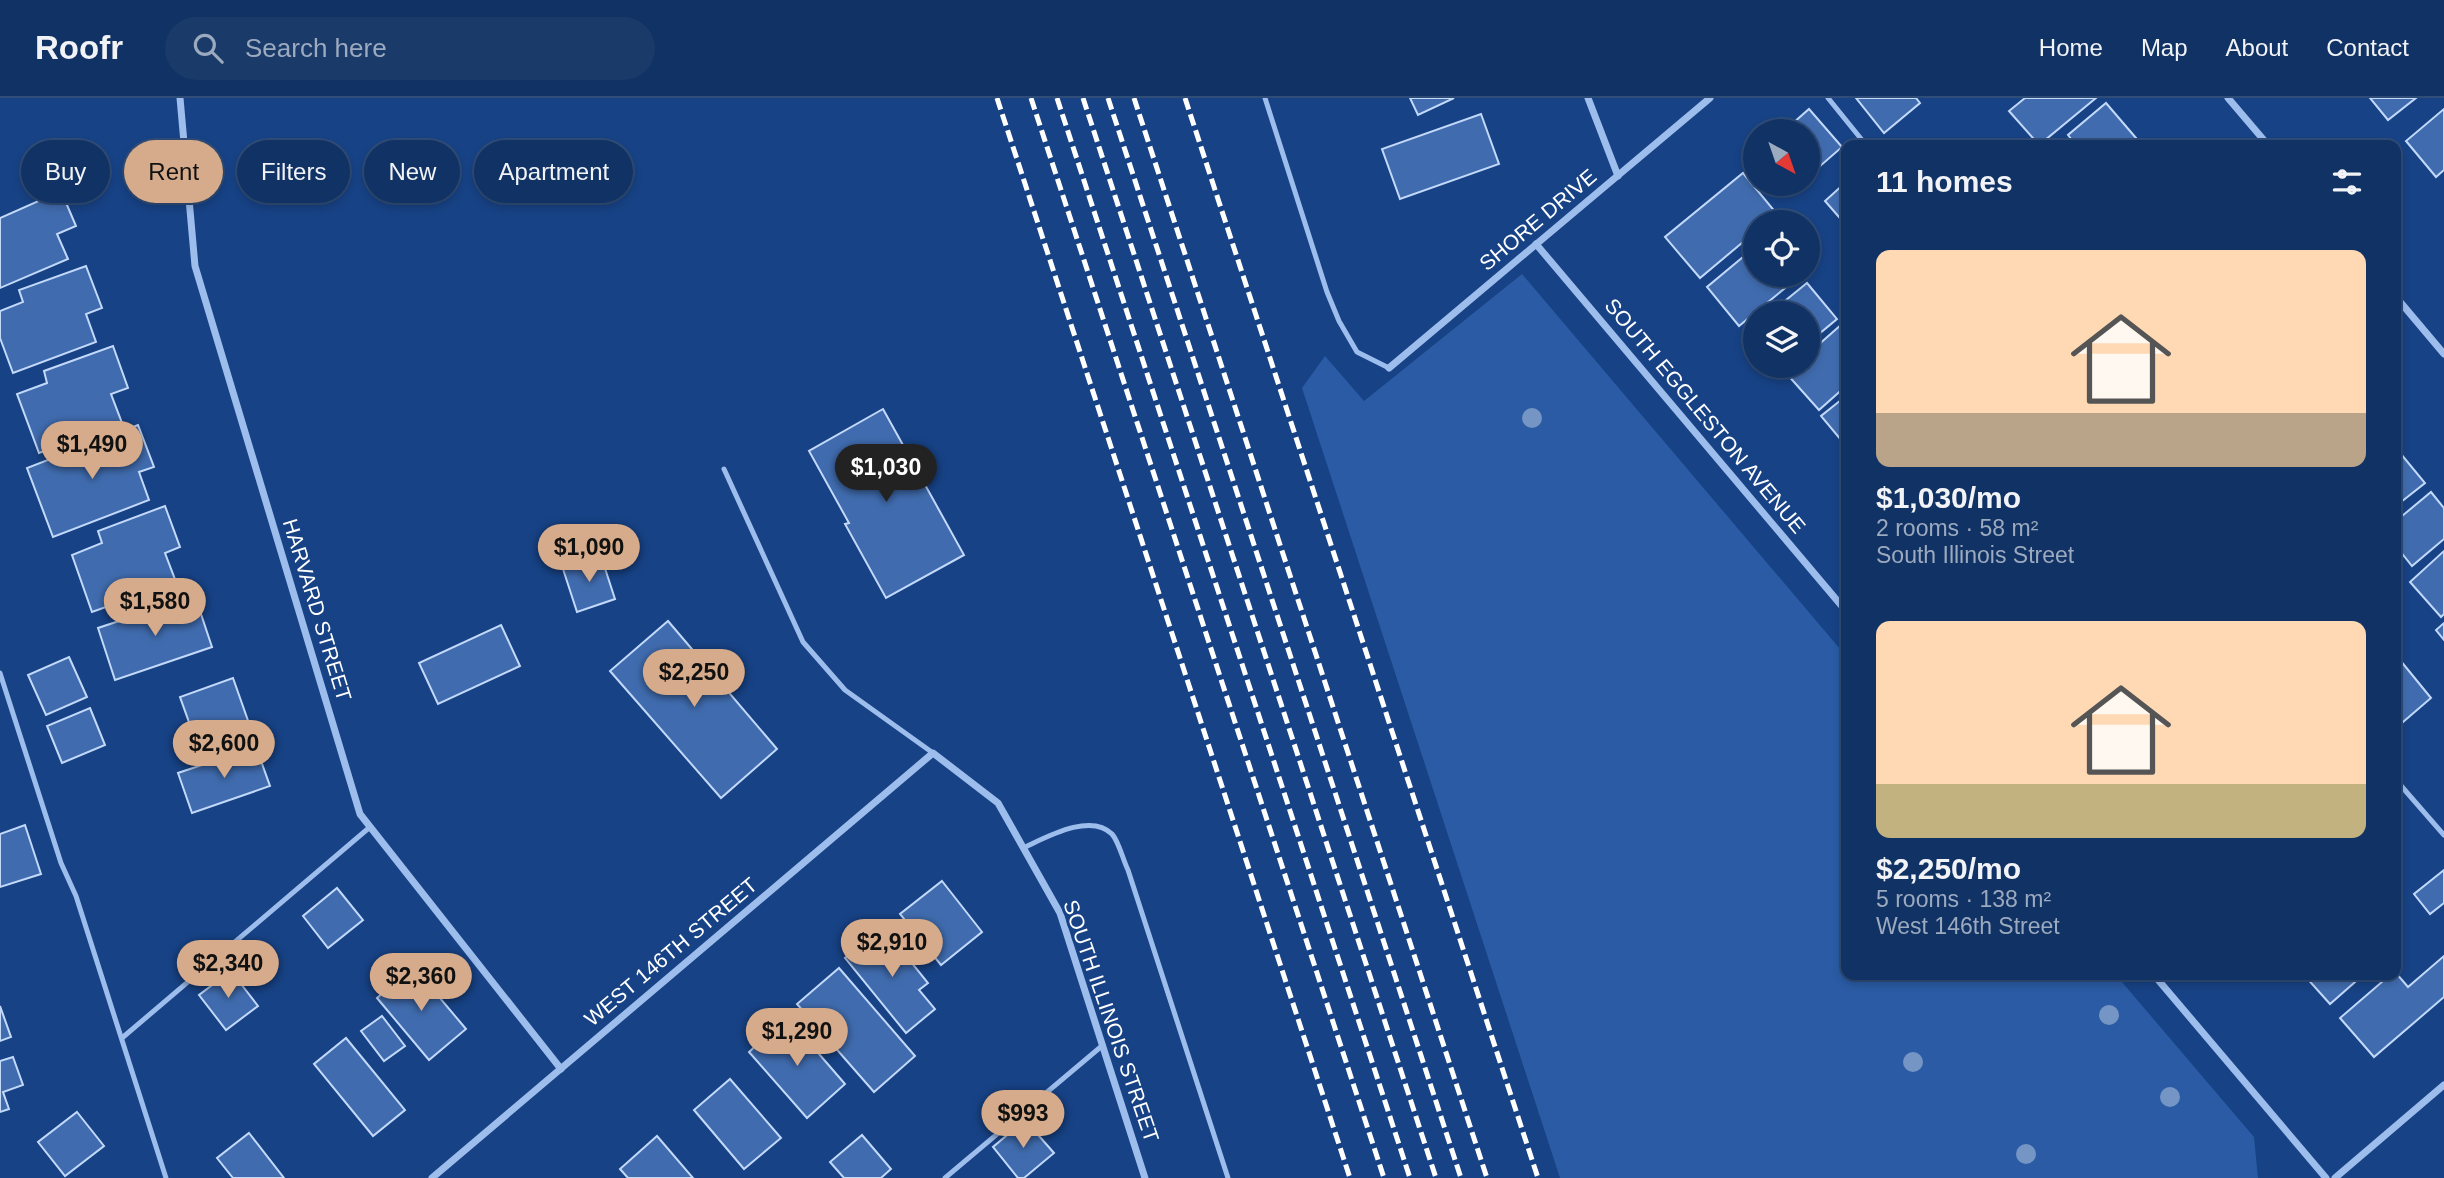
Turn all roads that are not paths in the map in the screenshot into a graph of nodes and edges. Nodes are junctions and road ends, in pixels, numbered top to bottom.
1 (180, 98) edge
2 (1265, 98) edge
3 (1588, 98) edge
4 (1710, 98) edge
5 (1828, 98) edge
6 (2228, 98) edge
7 (1862, 140) edge
8 (2264, 140) edge
9 (1618, 176) junction
10 (1536, 244) junction
11 (2401, 303) edge
12 (2444, 354) edge
13 (1388, 368) joint
14 (724, 469) dead end
15 (1841, 605) edge
16 (0, 673) edge
17 (933, 753) junction
18 (2401, 786) edge
19 (370, 827) junction
20 (2444, 835) edge
21 (1023, 848) junction
22 (2158, 980) edge
23 (122, 1038) junction
24 (1103, 1045) junction
25 (561, 1069) junction
26 (2444, 1085) edge
27 (166, 1178) edge
28 (432, 1178) edge
29 (945, 1178) edge
30 (1145, 1178) edge
31 (1228, 1178) edge
32 (2326, 1178) edge
33 (2334, 1178) edge

1 - 19 street, HARVARD STREET
2 - 13 lane
3 - 9 street
4 - 9 street, SHORE DRIVE
5 - 7 lane
6 - 8 street
9 - 10 street, SHORE DRIVE
10 - 13 street, SHORE DRIVE
10 - 15 street, SOUTH EGGLESTON AVENUE
11 - 12 street
14 - 17 lane
16 - 23 lane
17 - 21 street, SOUTH ILLINOIS STREET
17 - 25 street, WEST 146TH STREET
18 - 20 lane
19 - 23 lane
19 - 25 street, HARVARD STREET
21 - 24 street, SOUTH ILLINOIS STREET
21 - 31 lane
22 - 32 street
23 - 27 lane
24 - 29 lane
24 - 30 street, SOUTH ILLINOIS STREET
25 - 28 street, WEST 146TH STREET
26 - 33 street

